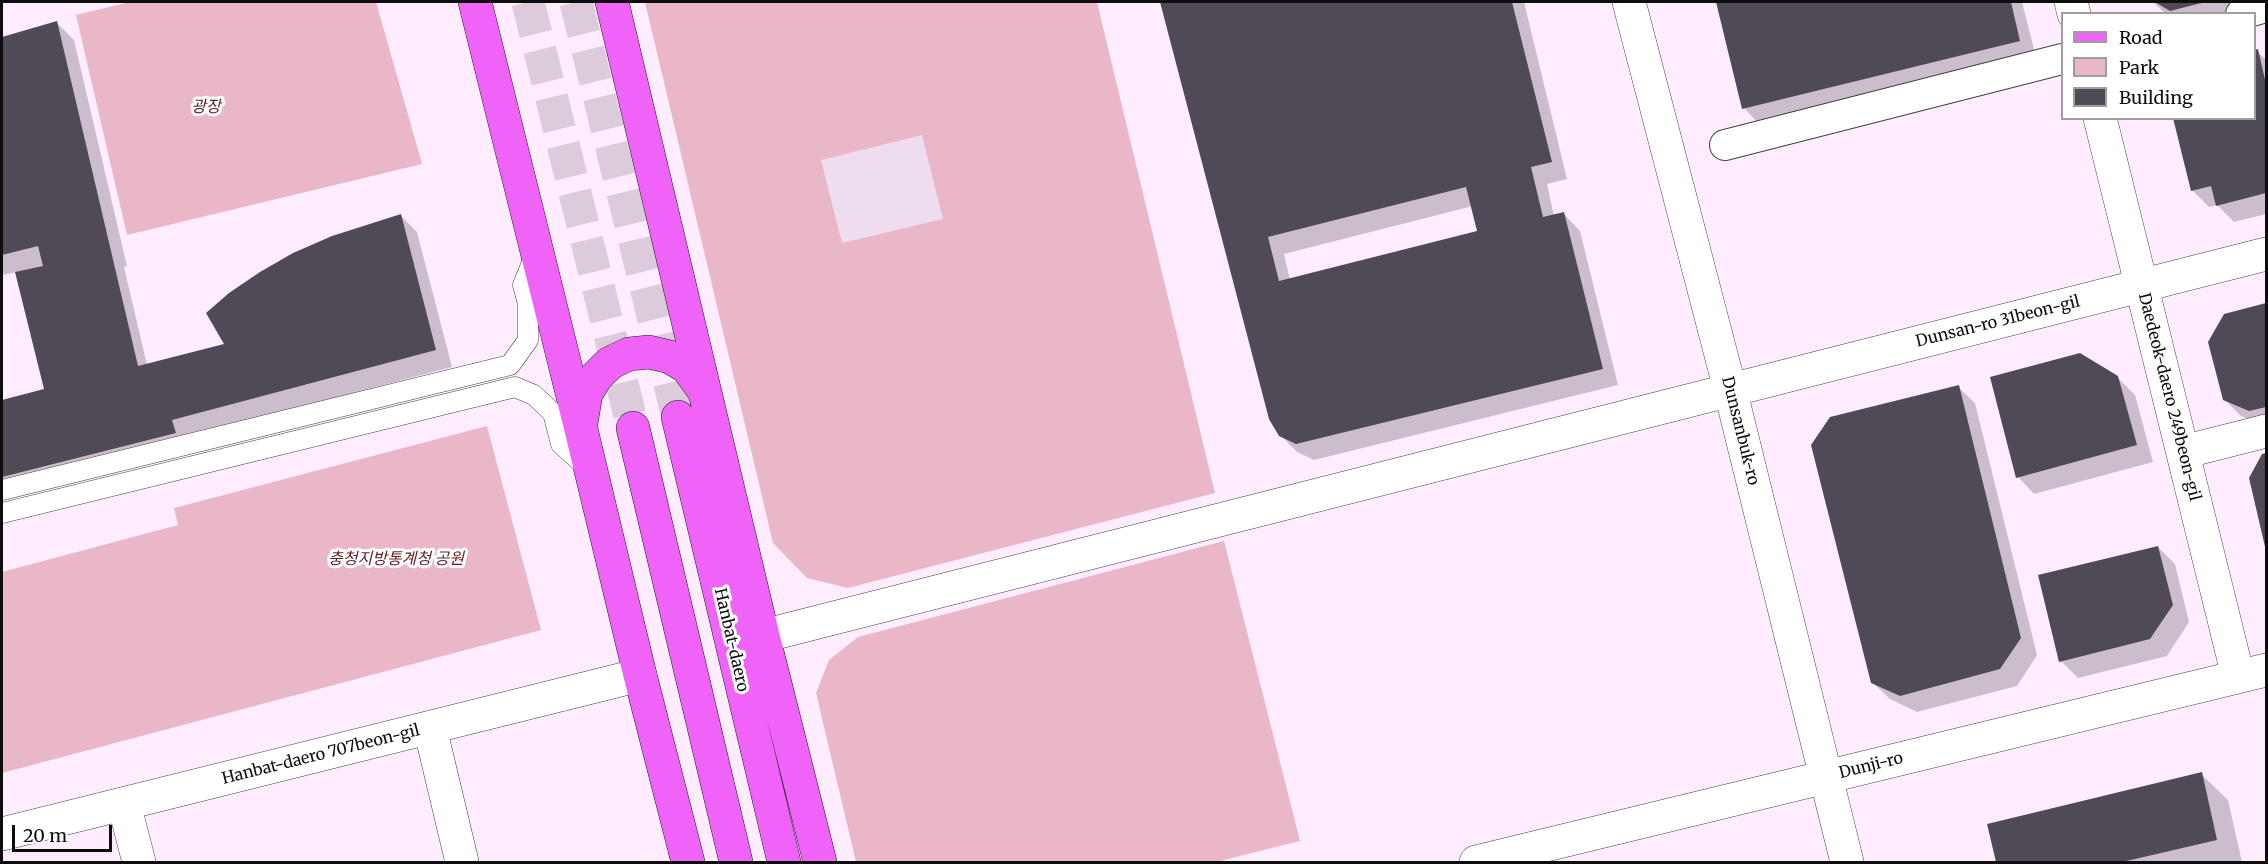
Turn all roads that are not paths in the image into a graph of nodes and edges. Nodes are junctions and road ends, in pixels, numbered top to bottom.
1 (475, 2) edge
2 (612, 2) edge
3 (1629, 2) edge
4 (2266, 7) edge
5 (2248, 12) edge
6 (2061, 59) edge
7 (2100, 120) edge
8 (1725, 144) dead end
9 (537, 250) junction
10 (2266, 254) edge
11 (2141, 285) junction
12 (1730, 389) junction
13 (706, 394) junction
14 (678, 417) tunnel mouth
15 (580, 425) junction
16 (633, 428) tunnel mouth
17 (2266, 431) edge
18 (2183, 452) junction
19 (591, 471) junction
20 (2, 490) edge
21 (2, 513) edge
22 (763, 636) junction
23 (2252, 673) edge
24 (640, 675) junction
25 (430, 728) junction
26 (1826, 777) junction
27 (124, 804) junction
28 (2, 834) edge
29 (139, 862) edge
30 (462, 862) edge
31 (688, 862) edge
32 (736, 862) edge
33 (784, 862) edge
34 (820, 862) edge
35 (1476, 862) edge
36 (1847, 862) edge

1 - 9 main road
2 - 13 main road
3 - 12 street, Dunsanbuk-ro
4 - 5 street
6 - 8 street
7 - 11 street, Daedeok-daero 249beon-gil
9 - 15 main road
9 - 20 lane
10 - 11 street, Dunsan-ro 31beon-gil
11 - 12 street, Dunsan-ro 31beon-gil
11 - 18 street, Daedeok-daero 249beon-gil
12 - 22 street, Dunsan-ro 31beon-gil
12 - 26 street, Dunsanbuk-ro
13 - 15 main road
13 - 22 main road
14 - 33 main road, Hanbat-daero
15 - 19 main road
16 - 32 main road
17 - 18 street
18 - 23 street, Daedeok-daero 249beon-gil
19 - 21 lane
19 - 24 main road
22 - 34 main road
23 - 26 street, Dunji-ro
24 - 25 street, Hanbat-daero 707beon-gil
24 - 31 main road
25 - 27 street, Hanbat-daero 707beon-gil
25 - 30 street
26 - 35 street, Dunji-ro
26 - 36 street, Dunsanbuk-ro
27 - 28 street, Hanbat-daero 707beon-gil
27 - 29 street

